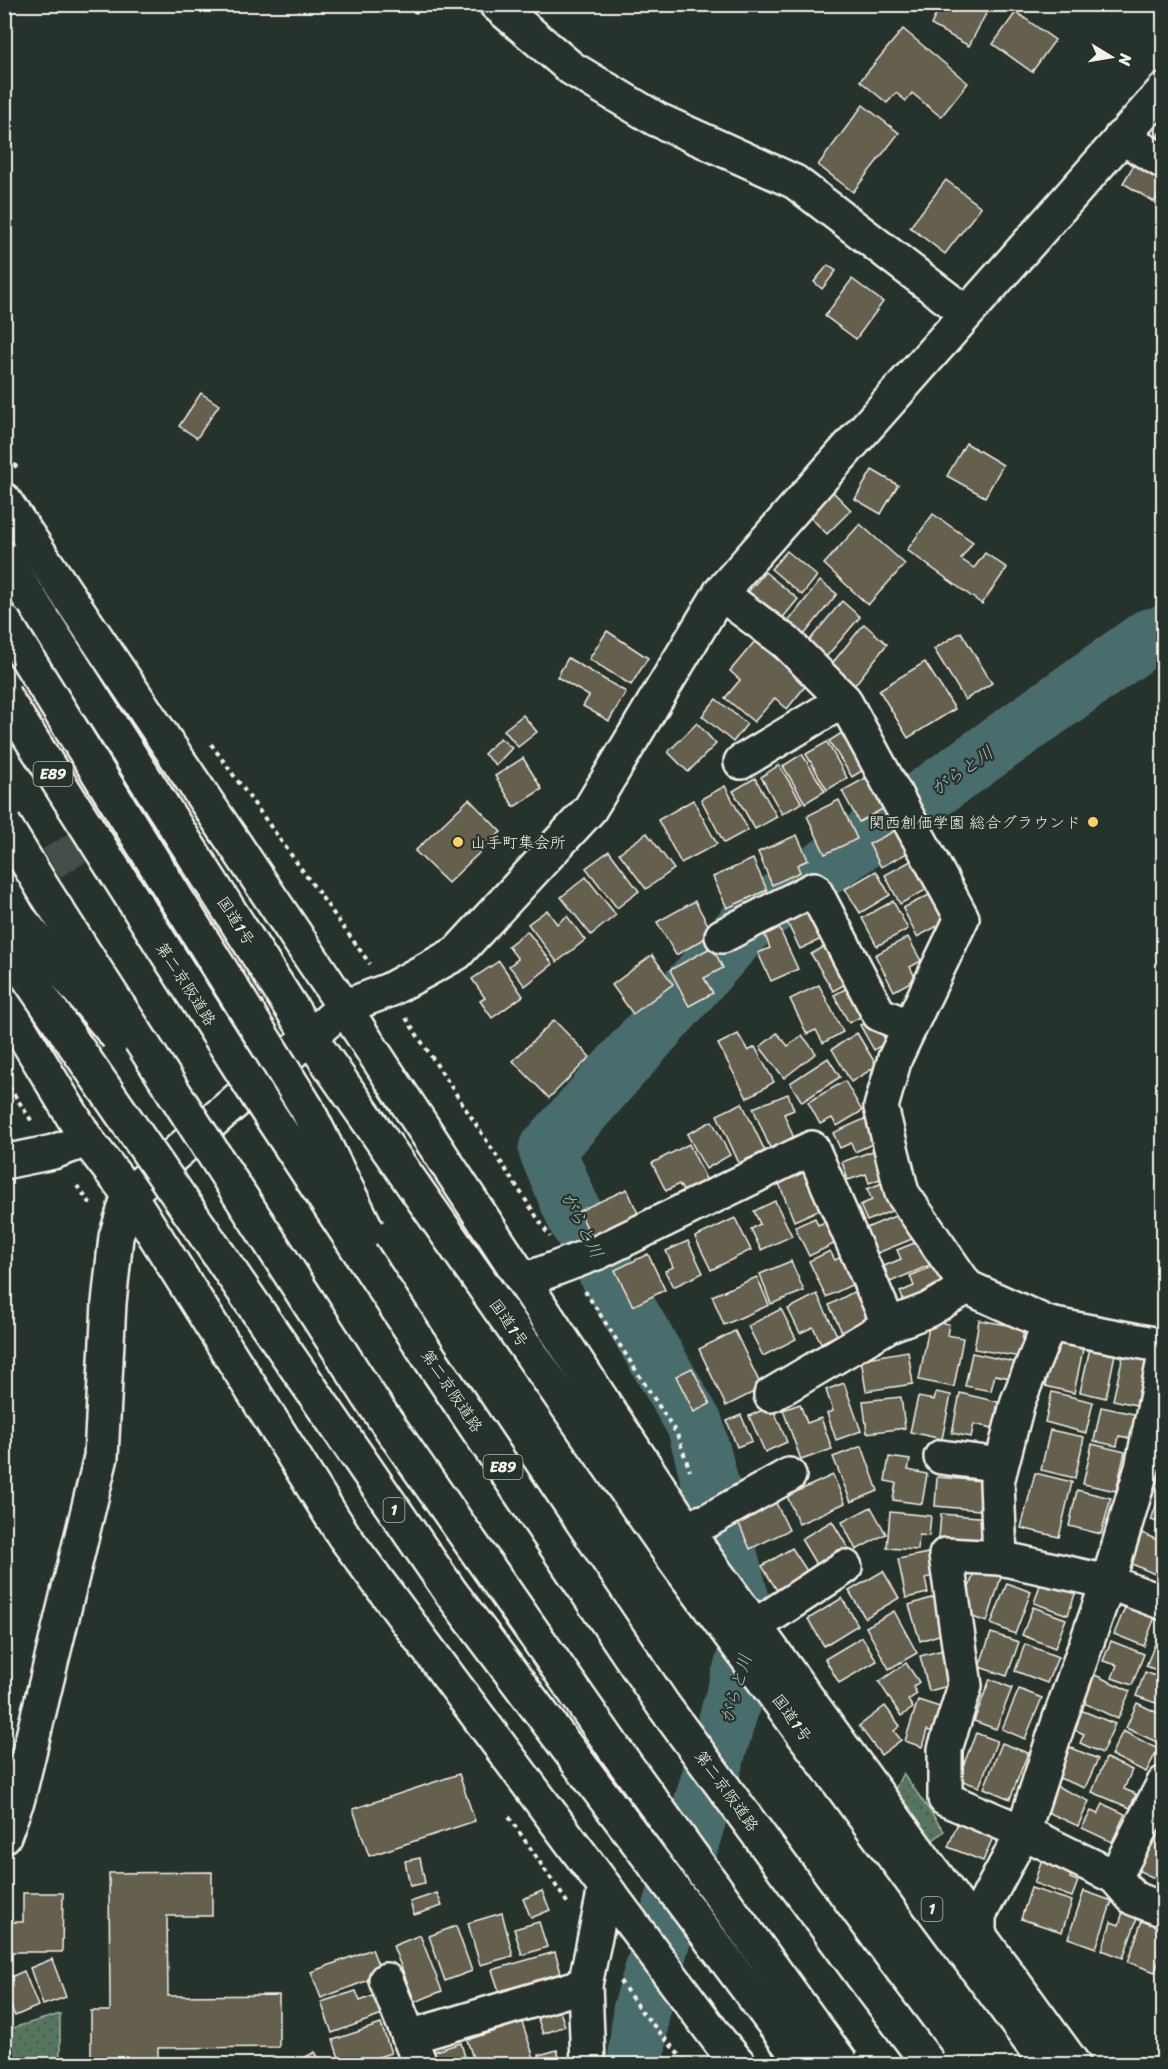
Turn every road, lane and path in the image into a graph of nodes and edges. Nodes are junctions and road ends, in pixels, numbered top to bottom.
1 (496, 4) edge
2 (1164, 90) edge
3 (1121, 137) junction
4 (1164, 162) edge
5 (966, 313) junction
6 (4, 500) edge
7 (4, 558) edge
8 (720, 593) junction
9 (4, 621) edge
10 (4, 696) edge
11 (844, 700) junction
12 (741, 762) dead end
13 (4, 824) edge
14 (4, 892) edge
15 (722, 936) dead end
16 (4, 942) edge
17 (4, 1002) edge
18 (344, 1007) junction
19 (910, 1027) junction
20 (310, 1036) junction
21 (87, 1140) junction
22 (211, 1151) junction
23 (4, 1162) edge
24 (129, 1194) junction
25 (525, 1280) junction
26 (967, 1287) junction
27 (1049, 1324) junction
28 (889, 1325) junction
29 (1164, 1346) edge
30 (1164, 1360) edge
31 (434, 1363) junction
32 (771, 1395) dead end
33 (941, 1457) dead end
34 (1001, 1466) junction
35 (789, 1475) dead end
36 (685, 1526) junction
37 (1000, 1558) junction
38 (846, 1568) dead end
39 (1108, 1582) junction
40 (1164, 1603) edge
41 (755, 1626) junction
42 (1164, 1783) edge
43 (1023, 1832) junction
44 (4, 1836) edge
45 (1115, 1877) junction
46 (605, 1888) junction
47 (1164, 1910) edge
48 (979, 1935) junction
49 (386, 1980) dead end
50 (585, 1986) junction
51 (414, 2050) edge
52 (588, 2064) edge
53 (739, 2064) edge
54 (804, 2064) edge
55 (842, 2064) edge
56 (929, 2064) edge
57 (1047, 2064) edge
58 (1073, 2064) edge

1 - 5 main road
2 - 3 main road
3 - 4 main road
3 - 5 main road
5 - 8 main road
6 - 18 main road
7 - 20 main road, 国道1号 / 1
8 - 11 main road
8 - 18 main road
9 - 31 main road, bridge
10 - 31 main road, 第二京阪道路 / E89, bridge
11 - 12 main road
11 - 19 main road
13 - 22 main road, bridge
14 - 22 main road, bridge
15 - 19 main road
16 - 54 main road, 1, bridge
17 - 21 main road
18 - 20 main road
18 - 25 main road
19 - 26 main road
20 - 24 main road
20 - 57 main road, 国道1号 / 1
21 - 23 main road
21 - 24 main road
22 - 55 main road, bridge
24 - 44 main road
24 - 46 main road
25 - 28 main road
25 - 36 main road
26 - 27 main road
26 - 28 main road
27 - 29 main road
27 - 34 main road
28 - 32 main road
30 - 39 main road
31 - 56 main road, 第二京阪道路 / E89, bridge
33 - 34 main road
34 - 37 main road
35 - 36 main road
36 - 41 main road
37 - 39 main road
37 - 43 main road
38 - 41 main road
39 - 40 main road
39 - 43 main road
41 - 48 main road
42 - 45 main road
43 - 45 main road
43 - 48 main road
45 - 47 main road
46 - 50 main road
46 - 53 main road
48 - 58 main road
49 - 51 main road
50 - 51 main road
50 - 52 main road

